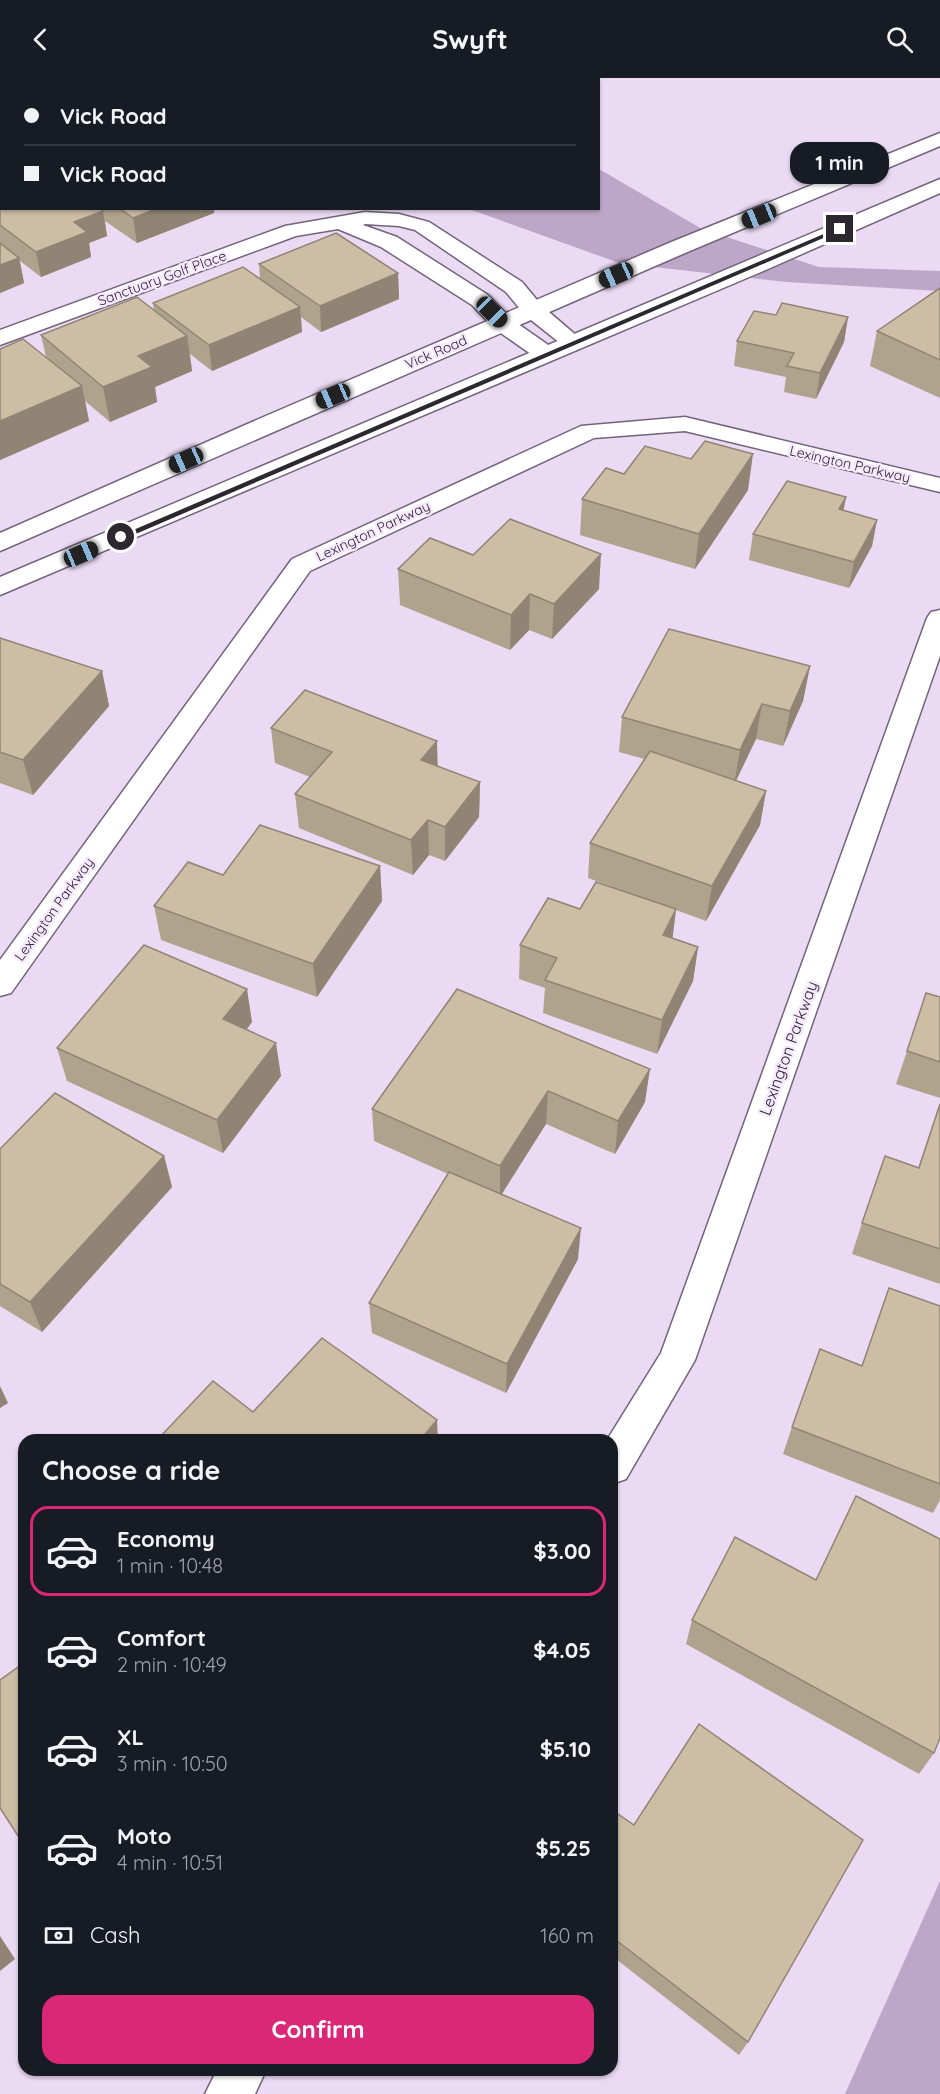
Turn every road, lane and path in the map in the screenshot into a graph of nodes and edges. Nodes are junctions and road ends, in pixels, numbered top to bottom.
1 (940, 139) edge
2 (940, 185) edge
3 (325, 224) junction
4 (437, 235) junction
5 (402, 250) junction
6 (534, 311) junction
7 (503, 324) junction
8 (0, 338) edge
9 (573, 342) junction
10 (546, 354) junction
11 (940, 485) edge
12 (0, 543) edge
13 (0, 587) edge
14 (940, 618) edge
15 (0, 984) edge
16 (618, 1456) edge
17 (240, 2076) edge
18 (229, 2094) edge

1 - 6 street, Vick Road
2 - 9 street
3 - 4 street, Sanctuary Golf Place
3 - 5 street, Sanctuary Golf Place
3 - 8 street, Sanctuary Golf Place
4 - 5 street
4 - 6 street, Sanctuary Golf Place
5 - 7 street, Sanctuary Golf Place
6 - 7 street, Vick Road
6 - 9 street, Sanctuary Golf Place
7 - 10 street, Sanctuary Golf Place
7 - 12 street, Vick Road
9 - 10 street
10 - 13 street
11 - 15 street, Lexington Parkway
14 - 16 street, Lexington Parkway
17 - 18 street

